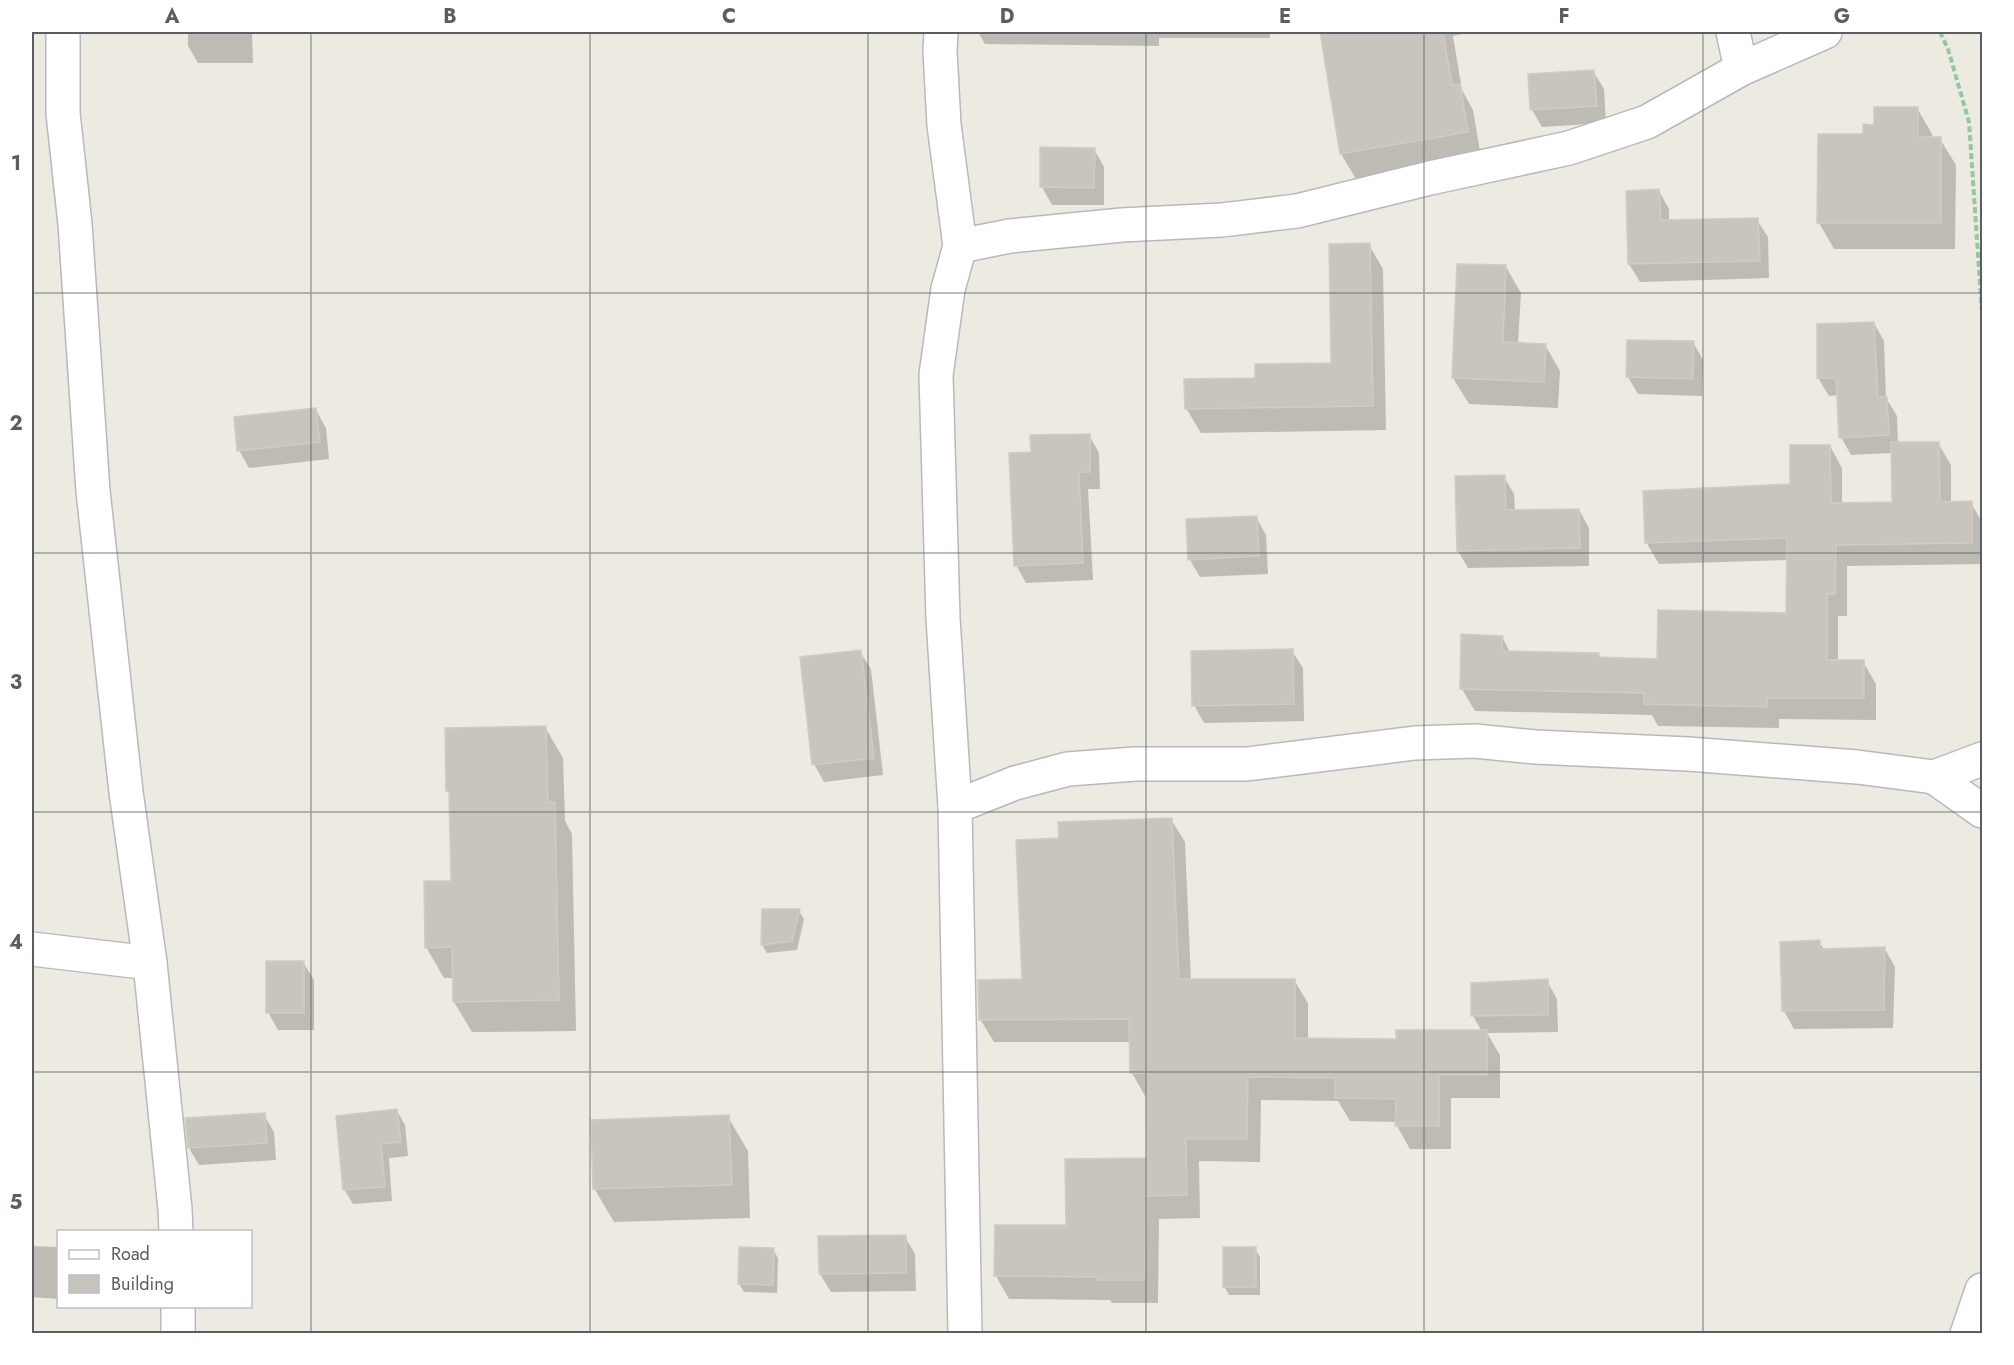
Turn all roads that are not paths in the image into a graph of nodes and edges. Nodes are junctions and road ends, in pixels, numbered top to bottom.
1 (63, 32) edge
2 (941, 32) edge
3 (1733, 32) edge
4 (1825, 32) edge
5 (1741, 69) junction
6 (960, 246) junction
7 (1983, 759) edge
8 (1934, 777) junction
9 (955, 807) junction
10 (1983, 811) edge
11 (32, 949) edge
12 (150, 963) junction
13 (176, 1230) edge
14 (1983, 1290) edge
15 (178, 1308) edge
16 (178, 1334) edge
17 (965, 1334) edge
18 (1967, 1334) edge

1 - 12 street
2 - 6 street
3 - 5 street
4 - 5 street
5 - 6 street
6 - 9 street
7 - 8 street
8 - 9 street
8 - 10 street
9 - 17 street
11 - 12 street
12 - 13 street
14 - 18 street
15 - 16 street

